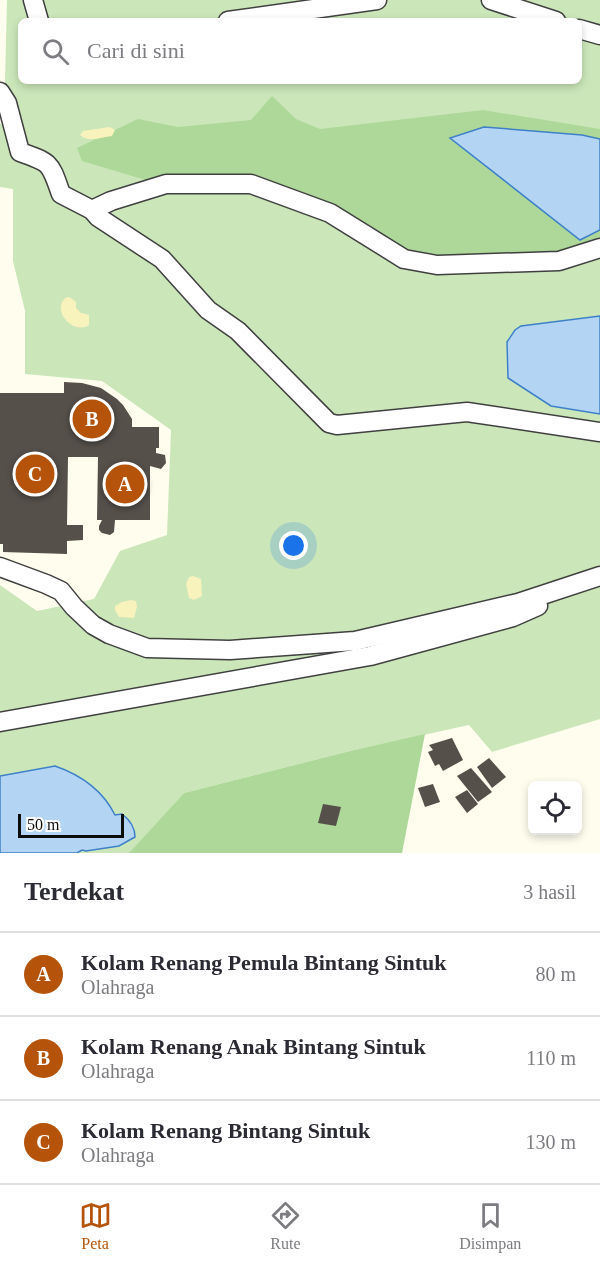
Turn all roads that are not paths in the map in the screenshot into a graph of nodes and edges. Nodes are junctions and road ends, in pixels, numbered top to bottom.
1 (33, 0) edge
2 (378, 0) edge
3 (491, 0) edge
4 (38, 18) edge
5 (249, 18) edge
6 (547, 18) edge
7 (582, 29) edge
8 (600, 35) edge
9 (0, 92) edge
10 (92, 210) junction
11 (600, 248) edge
12 (600, 432) edge
13 (0, 567) edge
14 (600, 577) edge
15 (0, 722) edge

1 - 4 lane
2 - 5 lane
3 - 6 lane
7 - 8 lane
9 - 10 lane
10 - 11 lane
10 - 12 lane
13 - 14 lane
14 - 15 lane

